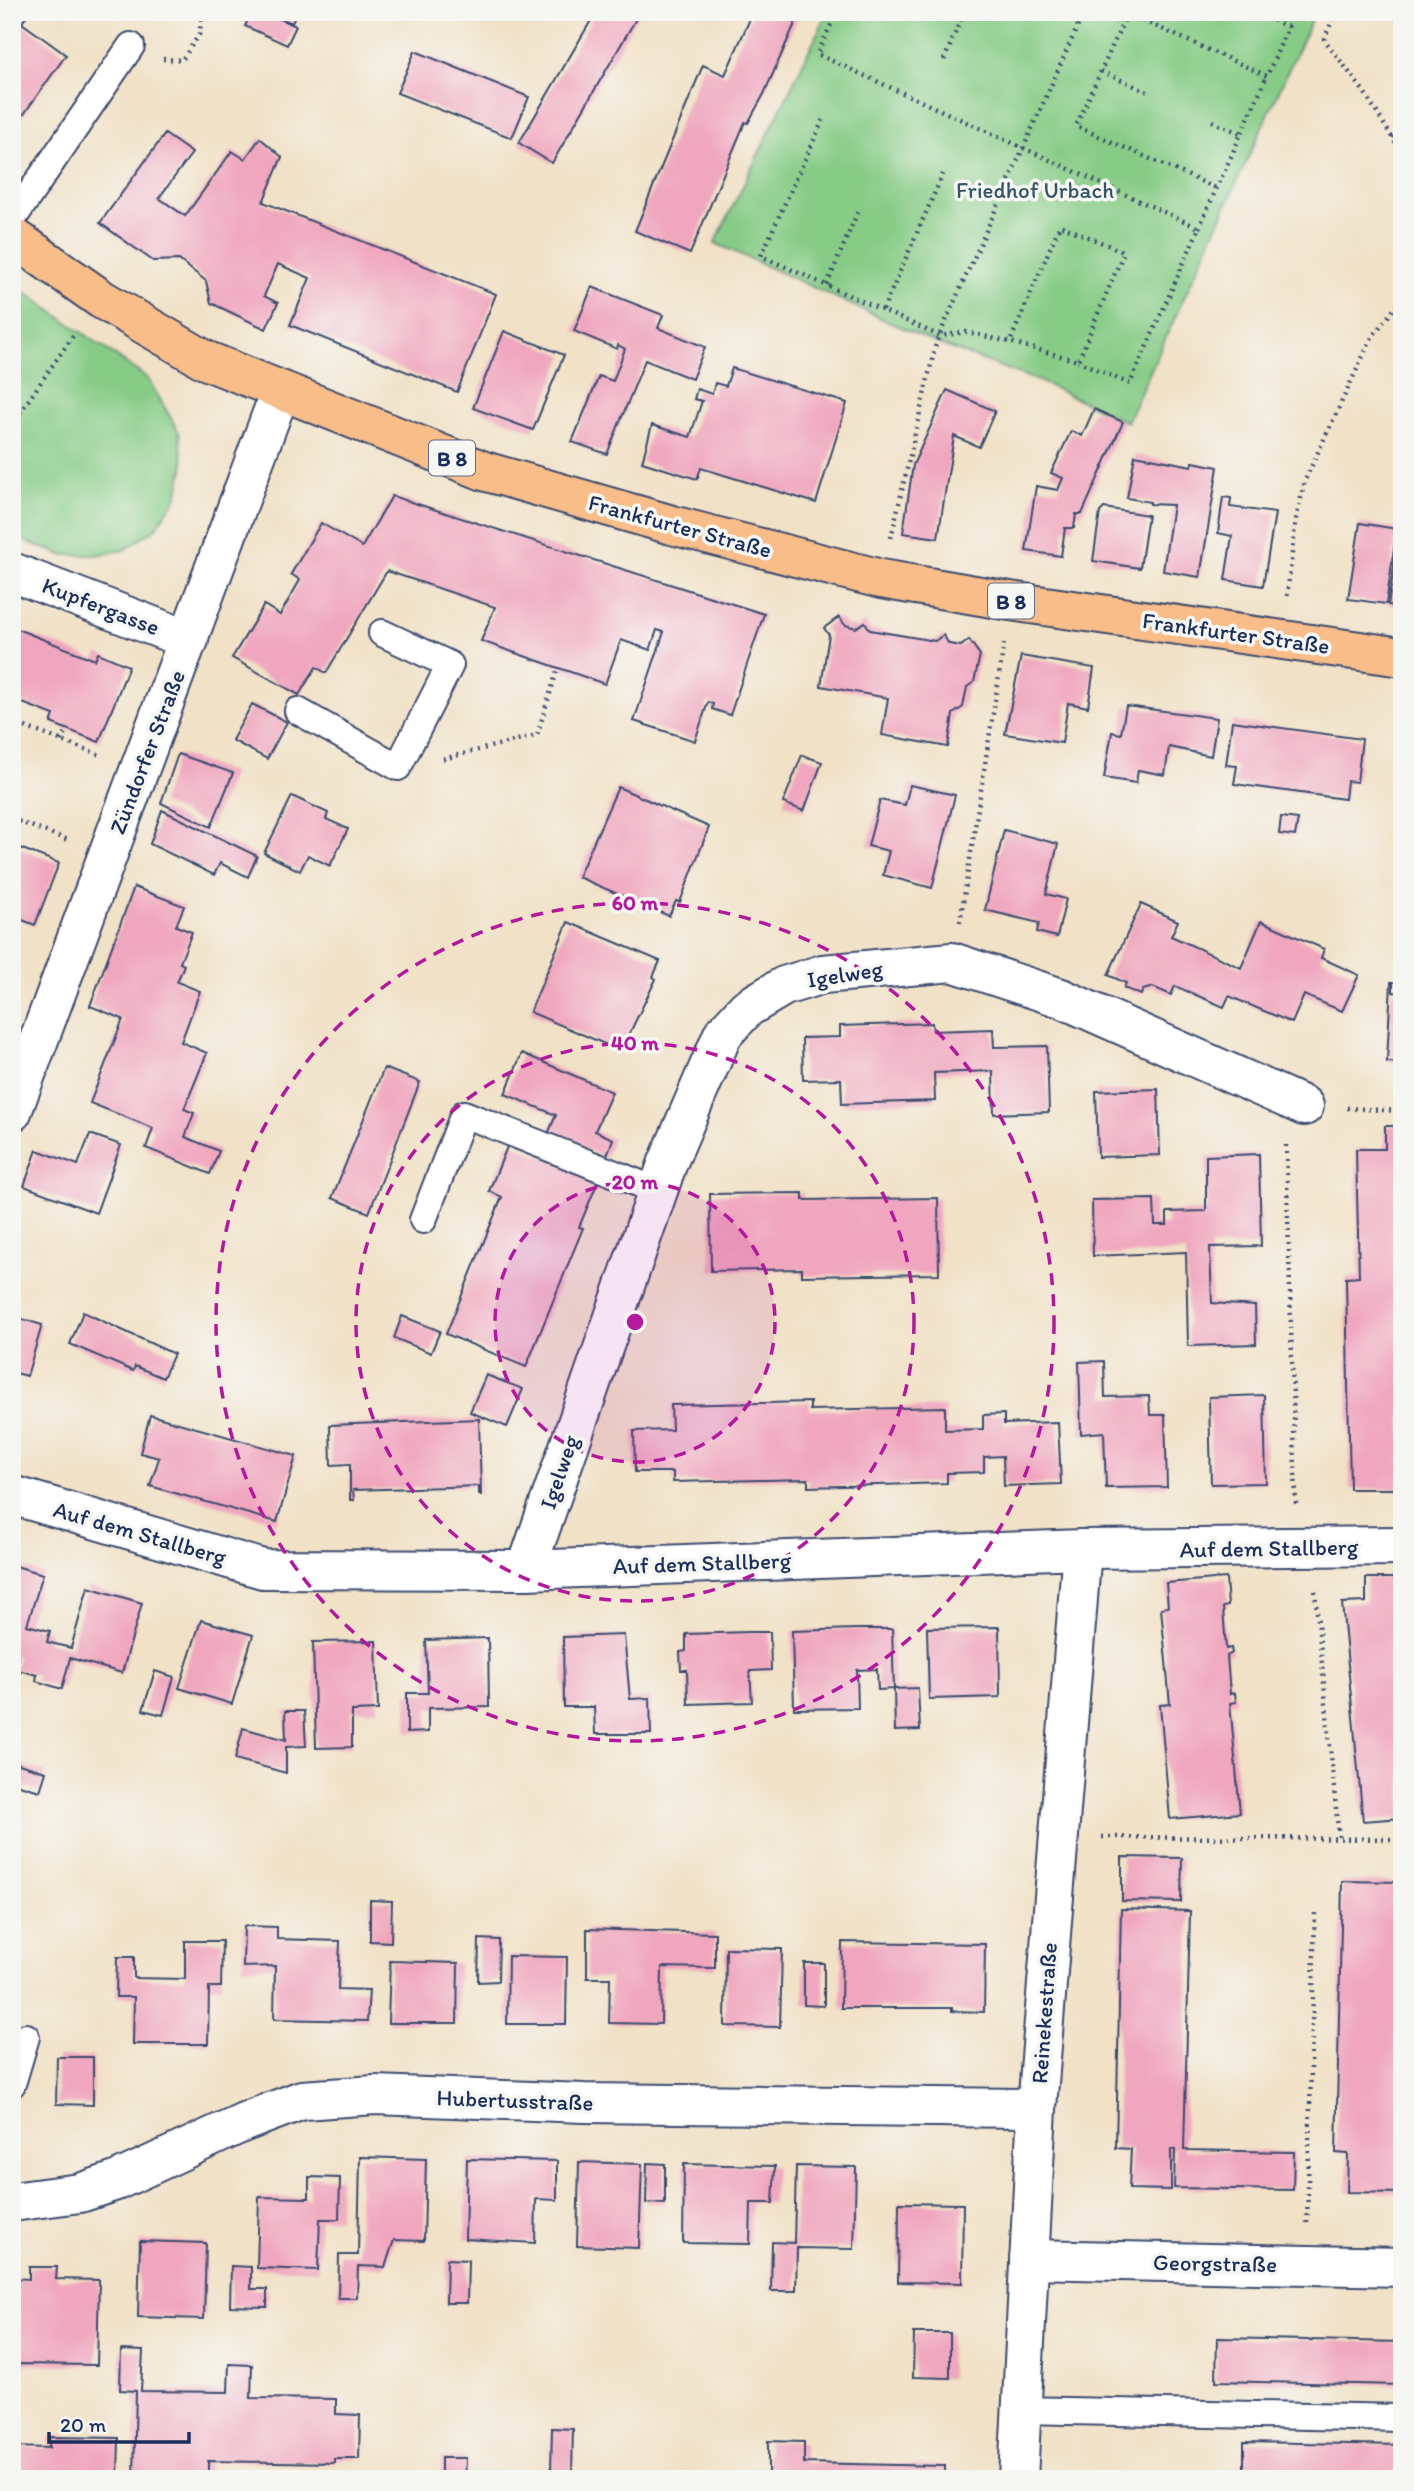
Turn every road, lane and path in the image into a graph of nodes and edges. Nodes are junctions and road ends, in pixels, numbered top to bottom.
1 (203, 12) edge
2 (837, 12) edge
3 (964, 12) edge
4 (1256, 12) edge
5 (1295, 12) edge
6 (1336, 12) edge
7 (1083, 13) edge
8 (1126, 13) edge
9 (1288, 27) junction
10 (131, 46) joint
11 (944, 60) dead end
12 (1101, 71) junction
13 (1267, 76) junction
14 (1148, 92) dead end
15 (822, 120) dead end
16 (1212, 121) dead end
17 (1402, 129) edge
18 (1241, 134) junction
19 (1392, 137) junction
20 (1023, 150) junction
21 (1402, 154) edge
22 (943, 174) dead end
23 (1216, 188) junction
24 (859, 211) dead end
25 (12, 220) edge
26 (1199, 228) junction
27 (12, 236) edge
28 (827, 285) junction
29 (1402, 299) edge
30 (883, 310) junction
31 (74, 334) dead end
32 (940, 336) junction
33 (1010, 342) junction
34 (1078, 361) junction
35 (280, 392) junction
36 (12, 424) edge
37 (12, 572) edge
38 (881, 579) junction
39 (1010, 601) junction
40 (382, 633) dead end
41 (1282, 638) junction
42 (189, 640) junction
43 (1402, 657) edge
44 (558, 668) dead end
45 (298, 711) dead end
46 (12, 722) edge
47 (67, 729) dead end
48 (61, 741) junction
49 (398, 767) junction
50 (140, 770) junction
51 (12, 819) edge
52 (108, 856) junction
53 (953, 962) junction
54 (1304, 1106) junction
55 (1402, 1111) edge
56 (12, 1112) edge
57 (658, 1191) junction
58 (423, 1220) dead end
59 (12, 1495) edge
60 (1402, 1546) edge
61 (1304, 1548) junction
62 (1082, 1549) junction
63 (526, 1570) junction
64 (1057, 1836) junction
65 (1339, 1839) junction
66 (1402, 1839) edge
67 (1315, 1913) dead end
68 (26, 2037) dead end
69 (12, 2084) edge
70 (1037, 2108) junction
71 (12, 2203) edge
72 (1028, 2259) junction
73 (1306, 2265) junction
74 (1402, 2267) edge
75 (1021, 2410) junction
76 (1402, 2418) edge
77 (1018, 2479) edge

1 - 10 path
2 - 20 path
3 - 11 path
4 - 9 path
5 - 9 path
6 - 19 path
7 - 20 path
8 - 12 path
8 - 13 path
9 - 13 path
10 - 25 lane
12 - 14 path
12 - 23 path
13 - 18 path
15 - 28 path
16 - 18 path
17 - 19 path
18 - 23 path
19 - 21 path
20 - 26 path
20 - 32 path
22 - 30 path
23 - 26 path
24 - 28 path
26 - 34 path
27 - 35 main road, Frankfurter Straße / B 8
28 - 30 path
29 - 41 path
30 - 32 path
31 - 36 path
32 - 33 path
32 - 38 path
33 - 34 path
33 - 34 path
35 - 38 main road, Frankfurter Straße / B 8
35 - 42 street, Zündorfer Straße
37 - 42 street, Kupfergasse
38 - 39 main road, Frankfurter Straße / B 8
39 - 41 main road, Frankfurter Straße / B 8
39 - 53 path
40 - 49 lane
41 - 43 main road, Frankfurter Straße / B 8
42 - 50 street, Zündorfer Straße
44 - 49 path
45 - 49 lane
46 - 48 path
47 - 48 path
48 - 50 path
50 - 52 street, Zündorfer Straße
51 - 52 path
52 - 56 street, Zündorfer Straße
53 - 54 street, Igelweg
53 - 57 street, Igelweg
54 - 55 path
54 - 61 path
57 - 58 lane
57 - 63 street, Igelweg
59 - 63 street, Auf dem Stallberg
60 - 61 street, Auf dem Stallberg
61 - 62 street, Auf dem Stallberg
61 - 65 path
62 - 63 street, Auf dem Stallberg
62 - 64 street, Reinekestraße
64 - 65 path
64 - 70 street, Reinekestraße
65 - 66 path
67 - 73 path
68 - 69 lane
70 - 71 street, Hubertusstraße
70 - 72 street, Reinekestraße
72 - 73 street, Georgstraße
72 - 75 street, Reinekestraße
73 - 74 street, Georgstraße
75 - 76 lane
75 - 77 street, Reinekestraße

